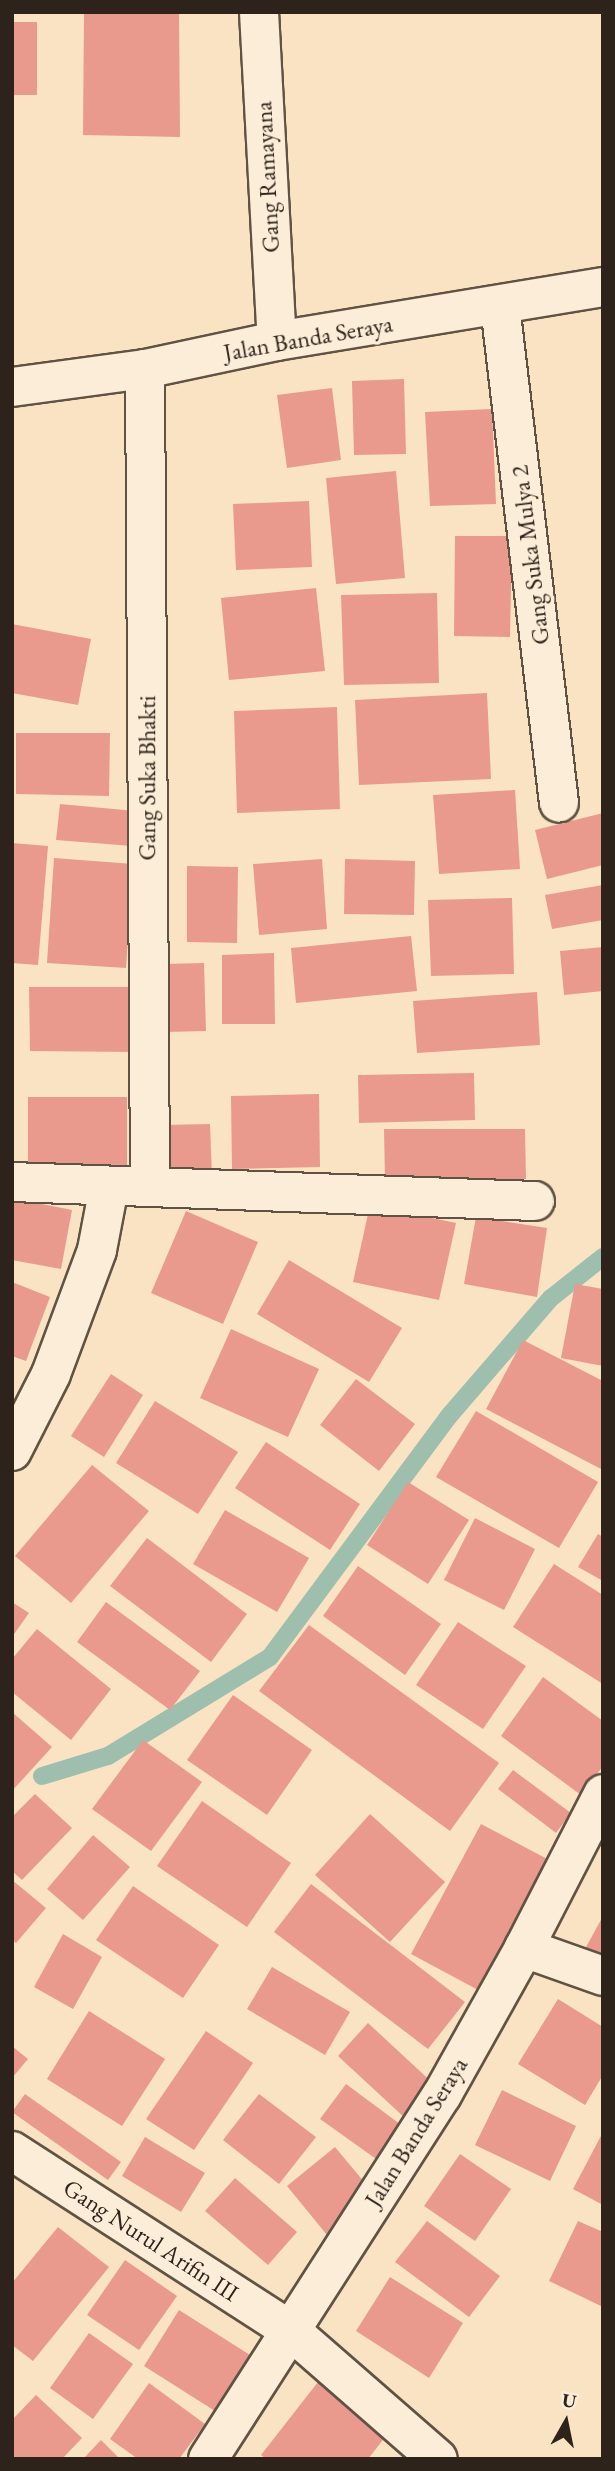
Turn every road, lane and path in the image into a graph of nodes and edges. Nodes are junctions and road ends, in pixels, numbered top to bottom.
1 (259, 12) edge
2 (603, 287) edge
3 (500, 306) junction
4 (277, 341) junction
5 (145, 369) junction
6 (12, 387) edge
7 (559, 803) dead end
8 (12, 1182) edge
9 (108, 1187) junction
10 (150, 1187) junction
11 (536, 1201) dead end
12 (12, 1451) edge
13 (603, 1794) edge
14 (524, 1948) junction
15 (603, 1976) edge
16 (12, 2151) edge
17 (290, 2330) junction
18 (208, 2459) edge
19 (438, 2459) edge

1 - 4 street, Gang Ramayana
2 - 3 street, Jalan Banda Seraya
3 - 4 street, Jalan Banda Seraya
3 - 7 street, Gang Suka Mulya 2
4 - 5 street, Jalan Banda Seraya
5 - 6 street, Jalan Banda Seraya
5 - 10 street, Gang Suka Bhakti
8 - 9 street
9 - 10 street
9 - 12 street
10 - 11 street
13 - 14 street, Jalan Banda Seraya
14 - 15 street
14 - 17 street, Jalan Banda Seraya
16 - 17 street, Gang Nurul Arifin III
17 - 18 street, Jalan Banda Seraya
17 - 19 street, Gang Nurul Arifin III

